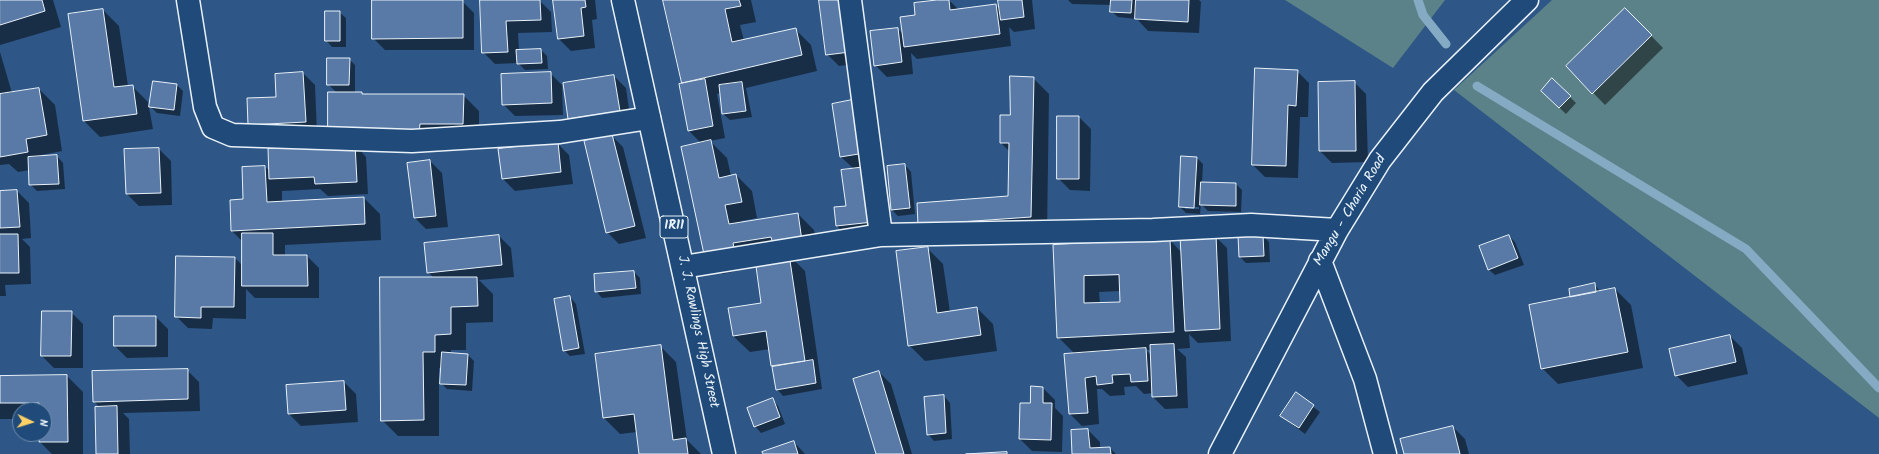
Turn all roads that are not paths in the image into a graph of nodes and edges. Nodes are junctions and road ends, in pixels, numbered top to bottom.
1 (188, 0) edge
2 (623, 0) edge
3 (850, 0) edge
4 (1526, 0) edge
5 (650, 118) junction
6 (1336, 230) junction
7 (881, 235) junction
8 (1320, 261) junction
9 (683, 267) junction
10 (724, 454) edge
11 (1220, 454) edge
12 (1385, 454) edge

1 - 5 street
2 - 5 street, J. J. Rawlings High Street / IR11
3 - 7 street
4 - 6 street, Mangu - Charia Road
5 - 9 street, J. J. Rawlings High Street / IR11
6 - 7 street
6 - 8 street, Mangu - Charia Road
7 - 9 street
8 - 11 street, Mangu - Charia Road
8 - 12 street
9 - 10 street, J. J. Rawlings High Street / IR11

